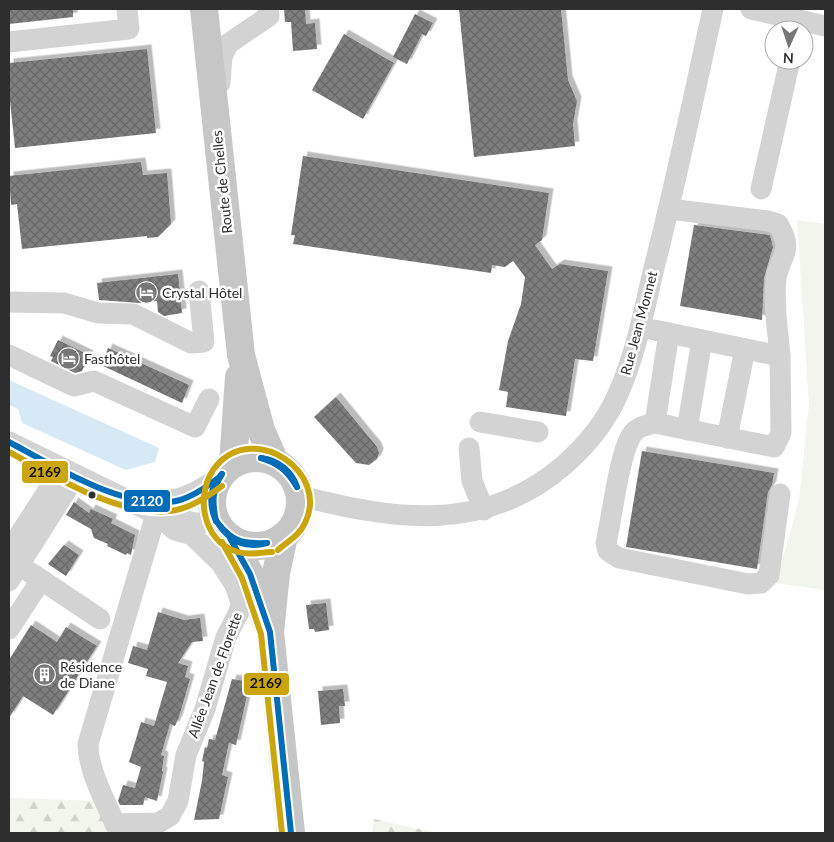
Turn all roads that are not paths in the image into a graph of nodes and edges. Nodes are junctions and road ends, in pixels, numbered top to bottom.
1 (127, 9) edge
2 (204, 9) edge
3 (268, 9) edge
4 (713, 9) edge
5 (751, 9) edge
6 (825, 26) edge
7 (9, 42) edge
8 (788, 70) edge
9 (217, 141) junction
10 (761, 189) dead end
11 (669, 209) junction
12 (199, 291) dead end
13 (9, 302) edge
14 (640, 327) junction
15 (669, 333) junction
16 (702, 340) junction
17 (745, 349) junction
18 (9, 355) edge
19 (241, 355) junction
20 (780, 356) junction
21 (210, 399) dead end
22 (480, 422) dead end
23 (654, 423) junction
24 (687, 430) junction
25 (538, 432) dead end
26 (727, 438) junction
27 (9, 442) edge
28 (469, 448) dead end
29 (275, 462) junction
30 (225, 471) junction
31 (69, 472) junction
32 (118, 494) junction
33 (780, 494) dead end
34 (300, 496) junction
35 (484, 510) junction
36 (156, 514) junction
37 (223, 530) junction
38 (284, 536) junction
39 (13, 563) edge
40 (41, 580) junction
41 (100, 618) dead end
42 (9, 629) edge
43 (270, 632) junction
44 (291, 830) edge

1 - 7 street
2 - 9 main road, Route de Chelles
3 - 9 street
4 - 11 street, Rue Jean Monnet
5 - 6 street
8 - 10 street
9 - 19 main road, Route de Chelles
11 - 14 street, Rue Jean Monnet
11 - 20 street
12 - 13 street
14 - 15 street
14 - 35 street, Rue Jean Monnet
15 - 16 street
15 - 23 street
16 - 17 street
16 - 24 street
17 - 20 street
17 - 26 street
18 - 21 street
19 - 29 main road
19 - 30 main road
20 - 26 street
22 - 25 street
23 - 24 street
23 - 33 street
24 - 26 street
27 - 31 street
28 - 35 street
29 - 30 main road
29 - 34 main road
30 - 32 street
30 - 37 main road
31 - 32 street
31 - 39 street
32 - 36 street
34 - 35 street, Rue Jean Monnet
34 - 38 main road
36 - 36 street, Allée Jean de Florette
36 - 37 street
37 - 38 main road
37 - 43 main road
38 - 43 main road
39 - 40 street
40 - 41 street
40 - 42 street
43 - 44 main road

